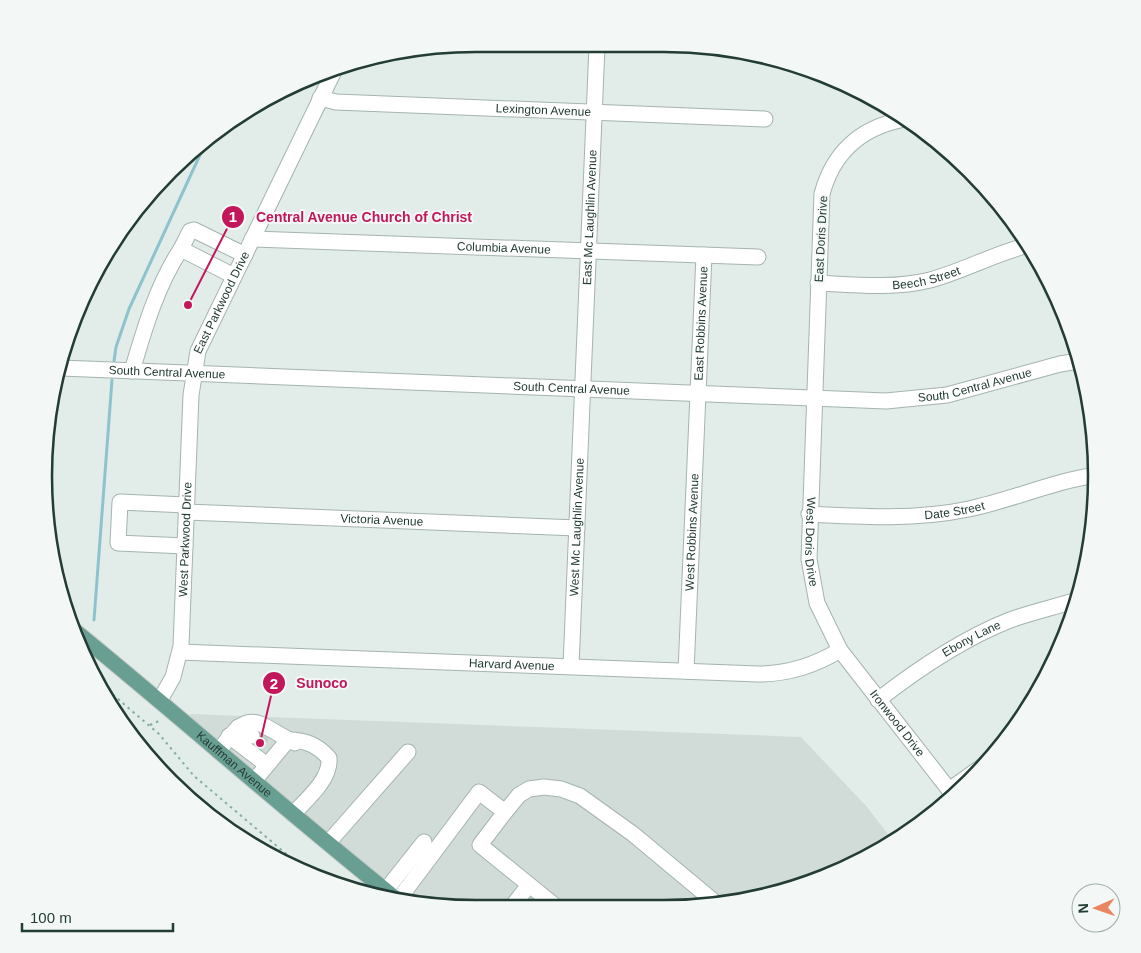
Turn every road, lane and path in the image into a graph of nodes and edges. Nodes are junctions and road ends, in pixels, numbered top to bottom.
1 (597, 52) edge
2 (330, 79) edge
3 (320, 98) junction
4 (594, 112) junction
5 (766, 119) dead end
6 (896, 121) edge
7 (252, 239) junction
8 (1021, 247) edge
9 (181, 249) junction
10 (589, 250) junction
11 (244, 255) junction
12 (704, 255) junction
13 (758, 257) dead end
14 (234, 276) junction
15 (818, 284) junction
16 (1073, 362) edge
17 (67, 368) edge
18 (132, 371) junction
19 (193, 374) junction
20 (583, 389) junction
21 (698, 394) junction
22 (814, 399) junction
23 (1088, 477) edge
24 (186, 509) junction
25 (809, 514) junction
26 (577, 528) junction
27 (185, 546) junction
28 (1069, 602) edge
29 (85, 639) edge
30 (840, 650) junction
31 (180, 652) junction
32 (571, 666) junction
33 (686, 671) junction
34 (114, 695) edge
35 (160, 700) junction
36 (878, 700) junction
37 (233, 732) junction
38 (252, 736) tunnel mouth
39 (288, 740) junction
40 (219, 751) junction
41 (408, 752) dead end
42 (270, 756) junction
43 (330, 767) junction
44 (254, 781) junction
45 (949, 790) edge
46 (505, 812) junction
47 (293, 814) junction
48 (424, 842) dead end
49 (328, 843) junction
50 (291, 858) edge
51 (529, 885) junction
52 (385, 890) edge
53 (392, 891) edge
54 (402, 894) edge
55 (710, 898) edge
56 (517, 900) edge
57 (548, 900) edge

1 - 4 street, East Mc Laughlin Avenue
2 - 3 street, East Parkwood Drive
3 - 4 street, Lexington Avenue
3 - 7 street, East Parkwood Drive
4 - 5 street, Lexington Avenue
4 - 10 street, East Mc Laughlin Avenue
6 - 15 street, East Doris Drive
7 - 10 street, Columbia Avenue
7 - 11 street, East Parkwood Drive
8 - 15 street, Beech Street
9 - 11 street
9 - 14 street
9 - 18 street
10 - 12 street, Columbia Avenue
10 - 20 street, East Mc Laughlin Avenue
11 - 14 street, East Parkwood Drive
12 - 13 street, Columbia Avenue
12 - 21 street, East Robbins Avenue
14 - 19 street, East Parkwood Drive
15 - 22 street, East Doris Drive
16 - 22 street, South Central Avenue
17 - 18 street, South Central Avenue
18 - 19 street, South Central Avenue
19 - 20 street, South Central Avenue
19 - 24 street, West Parkwood Drive
20 - 21 street, South Central Avenue
20 - 26 street, West Mc Laughlin Avenue
21 - 22 street, South Central Avenue
21 - 33 street, West Robbins Avenue
22 - 25 street, West Doris Drive
23 - 25 street, Date Street
24 - 26 street, Victoria Avenue
24 - 27 street, West Parkwood Drive
24 - 27 street, Victoria Avenue
25 - 30 street, West Doris Drive
26 - 32 street, West Mc Laughlin Avenue
27 - 31 street, West Parkwood Drive
28 - 36 street, Ebony Lane
29 - 35 main road, Kauffman Avenue
30 - 33 street, Harvard Avenue
30 - 36 street, Ironwood Drive
31 - 32 street, Harvard Avenue
31 - 35 street, West Parkwood Drive
32 - 33 street, Harvard Avenue
34 - 50 path
35 - 40 main road, Kauffman Avenue
36 - 45 street, Ironwood Drive
37 - 38 street
37 - 39 street
37 - 40 street
37 - 42 street
39 - 42 street
39 - 43 street
39 - 43 street
40 - 44 main road, Kauffman Avenue
41 - 49 street
42 - 44 street
43 - 47 street
44 - 47 main road, Kauffman Avenue
46 - 51 street
46 - 54 street
46 - 55 street
47 - 49 main road, Kauffman Avenue
48 - 53 street
49 - 52 main road, Kauffman Avenue
51 - 56 street
51 - 57 street

